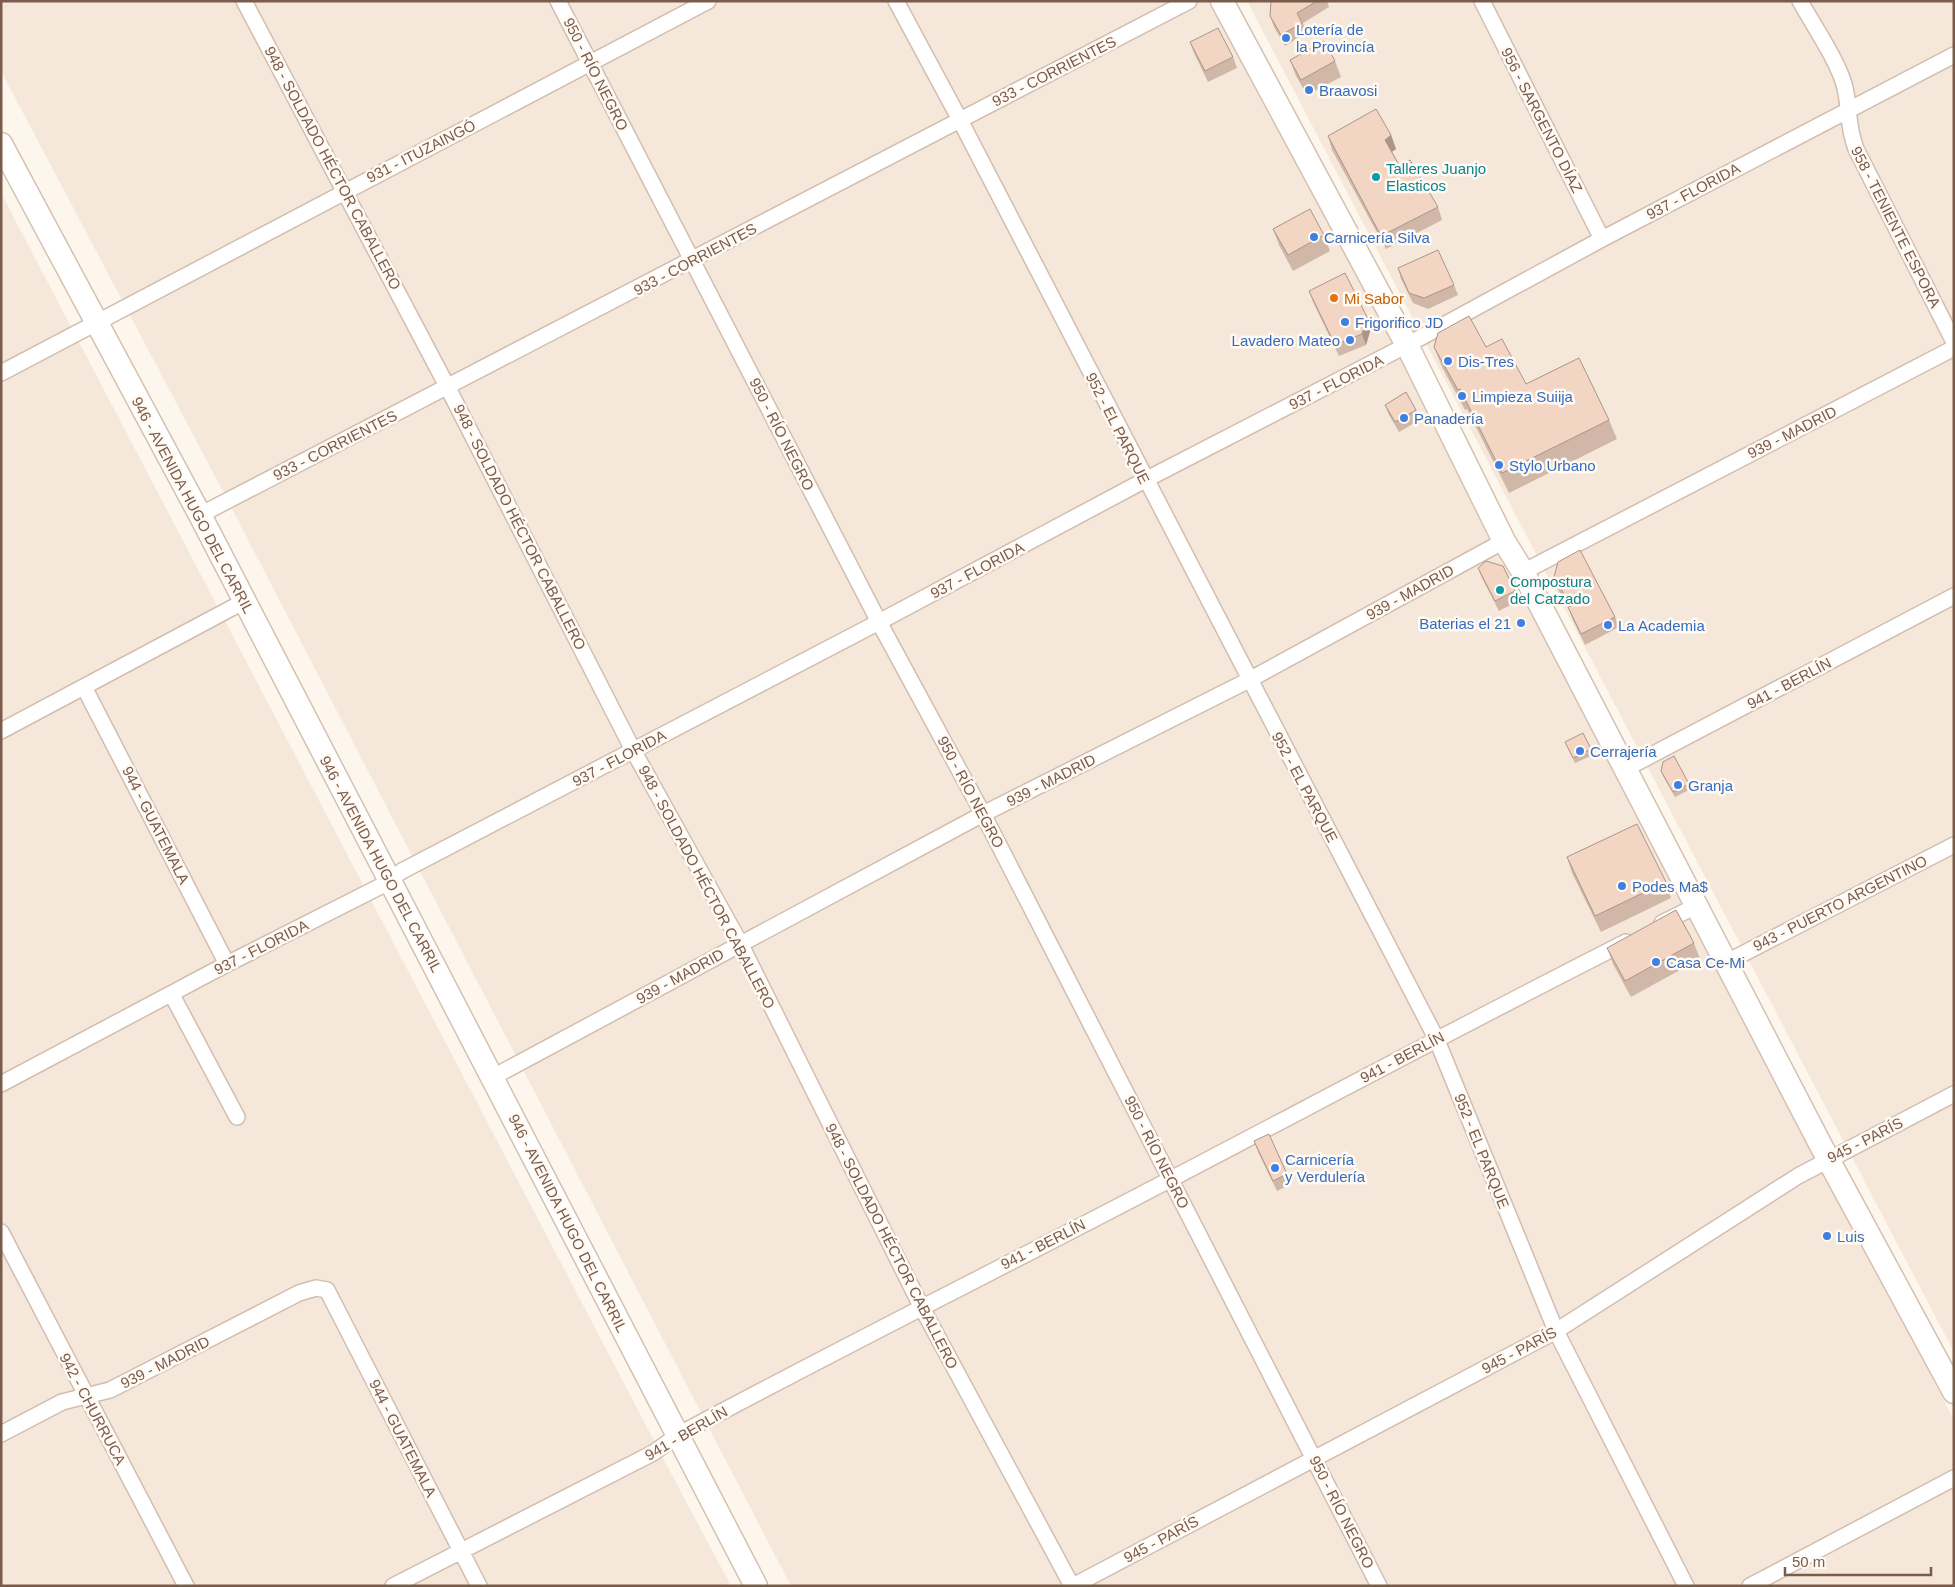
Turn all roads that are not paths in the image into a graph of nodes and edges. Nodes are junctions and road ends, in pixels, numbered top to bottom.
1 (244, 1) edge
2 (558, 1) edge
3 (708, 1) edge
4 (896, 1) edge
5 (1189, 1) edge
6 (1482, 1) edge
7 (1800, 1) edge
8 (1229, 3) edge
9 (1954, 55) edge
10 (591, 64) junction
11 (1847, 111) junction
12 (960, 120) junction
13 (1, 144) edge
14 (345, 190) junction
15 (1602, 239) junction
16 (692, 260) junction
17 (96, 323) junction
18 (1954, 342) edge
19 (1408, 345) junction
20 (1954, 348) edge
21 (1, 373) edge
22 (448, 388) junction
23 (1145, 480) junction
24 (200, 515) junction
25 (1504, 541) junction
26 (1523, 572) junction
27 (1954, 596) edge
28 (244, 602) junction
29 (879, 622) junction
30 (1249, 680) junction
31 (84, 687) junction
32 (1, 731) edge
33 (633, 750) junction
34 (1625, 769) junction
35 (983, 814) junction
36 (1954, 844) edge
37 (390, 880) junction
38 (1696, 906) junction
39 (1653, 928) edge
40 (1635, 937) edge
41 (740, 943) junction
42 (1727, 962) junction
43 (227, 964) junction
44 (172, 995) junction
45 (1436, 1038) junction
46 (493, 1077) junction
47 (1, 1084) edge
48 (1954, 1094) edge
49 (237, 1117) dead end
50 (1828, 1159) junction
51 (1171, 1179) junction
52 (1, 1232) edge
53 (327, 1290) joint
54 (921, 1306) junction
55 (1556, 1331) junction
56 (1948, 1365) edge
57 (1954, 1392) edge
58 (86, 1396) junction
59 (1, 1434) edge
60 (678, 1435) junction
61 (1314, 1458) junction
62 (1954, 1478) edge
63 (461, 1551) junction
64 (186, 1586) edge
65 (393, 1586) edge
66 (479, 1586) edge
67 (756, 1586) edge
68 (1072, 1586) edge
69 (1379, 1586) edge
70 (1686, 1586) edge
71 (1750, 1586) edge

1 - 14 street, 948 - SOLDADO HÉCTOR CABALLERO
2 - 10 street, 950 - RÍO NEGRO
3 - 10 street, 931 - ITUZAINGÓ
4 - 12 street, 952 - EL PARQUE
5 - 12 street, 933 - CORRIENTES
6 - 15 street, 956 - SARGENTO DÍAZ
7 - 11 street, 958 - TENIENTE ESPORA
8 - 19 main road
9 - 11 street, 937 - FLORIDA
10 - 14 street, 931 - ITUZAINGÓ
10 - 16 street, 950 - RÍO NEGRO
11 - 15 street, 937 - FLORIDA
11 - 18 street, 958 - TENIENTE ESPORA
12 - 16 street, 933 - CORRIENTES
12 - 23 street, 952 - EL PARQUE
13 - 17 main road, 946 - AVENIDA HUGO DEL CARRIL
14 - 17 street, 931 - ITUZAINGÓ
14 - 22 street, 948 - SOLDADO HÉCTOR CABALLERO
15 - 19 street, 937 - FLORIDA
16 - 22 street, 933 - CORRIENTES
16 - 29 street, 950 - RÍO NEGRO
17 - 21 street, 931 - ITUZAINGÓ
17 - 24 main road, 946 - AVENIDA HUGO DEL CARRIL
19 - 23 street, 937 - FLORIDA
19 - 25 main road
20 - 26 street, 939 - MADRID
22 - 24 street, 933 - CORRIENTES
22 - 33 street, 948 - SOLDADO HÉCTOR CABALLERO
23 - 29 street, 937 - FLORIDA
23 - 30 street, 952 - EL PARQUE
24 - 28 main road, 946 - AVENIDA HUGO DEL CARRIL
25 - 26 main road
25 - 30 street, 939 - MADRID
26 - 34 main road
27 - 34 street, 941 - BERLÍN
28 - 31 street
28 - 37 main road, 946 - AVENIDA HUGO DEL CARRIL
29 - 33 street, 937 - FLORIDA
29 - 35 street, 950 - RÍO NEGRO
30 - 35 street, 939 - MADRID
30 - 45 street, 952 - EL PARQUE
31 - 32 street
31 - 43 street, 944 - GUATEMALA
33 - 37 street, 937 - FLORIDA
33 - 41 street, 948 - SOLDADO HÉCTOR CABALLERO
34 - 38 main road
35 - 41 street, 939 - MADRID
35 - 51 street, 950 - RÍO NEGRO
36 - 42 street, 943 - PUERTO ARGENTINO
37 - 43 street, 937 - FLORIDA
37 - 46 main road, 946 - AVENIDA HUGO DEL CARRIL
38 - 39 street
38 - 42 main road
40 - 45 street, 941 - BERLÍN
41 - 46 street, 939 - MADRID
41 - 54 street, 948 - SOLDADO HÉCTOR CABALLERO
42 - 50 main road
43 - 44 street, 937 - FLORIDA
44 - 47 street, 937 - FLORIDA
44 - 49 street
45 - 51 street, 941 - BERLÍN
45 - 55 street, 952 - EL PARQUE
46 - 60 main road, 946 - AVENIDA HUGO DEL CARRIL
48 - 50 street, 945 - PARÍS
50 - 55 street, 945 - PARÍS
50 - 56 main road
51 - 54 street, 941 - BERLÍN
51 - 61 street, 950 - RÍO NEGRO
52 - 58 street, 942 - CHURRUCA
53 - 58 street, 939 - MADRID
53 - 63 street, 944 - GUATEMALA
54 - 60 street, 941 - BERLÍN
54 - 68 street, 948 - SOLDADO HÉCTOR CABALLERO
55 - 61 street, 945 - PARÍS
55 - 70 street, 952 - EL PARQUE
56 - 57 main road
58 - 59 street, 939 - MADRID
58 - 64 street, 942 - CHURRUCA
60 - 63 street, 941 - BERLÍN
60 - 67 main road, 946 - AVENIDA HUGO DEL CARRIL
61 - 68 street, 945 - PARÍS
61 - 69 street, 950 - RÍO NEGRO
62 - 71 street
63 - 65 street, 941 - BERLÍN
63 - 66 street, 944 - GUATEMALA

